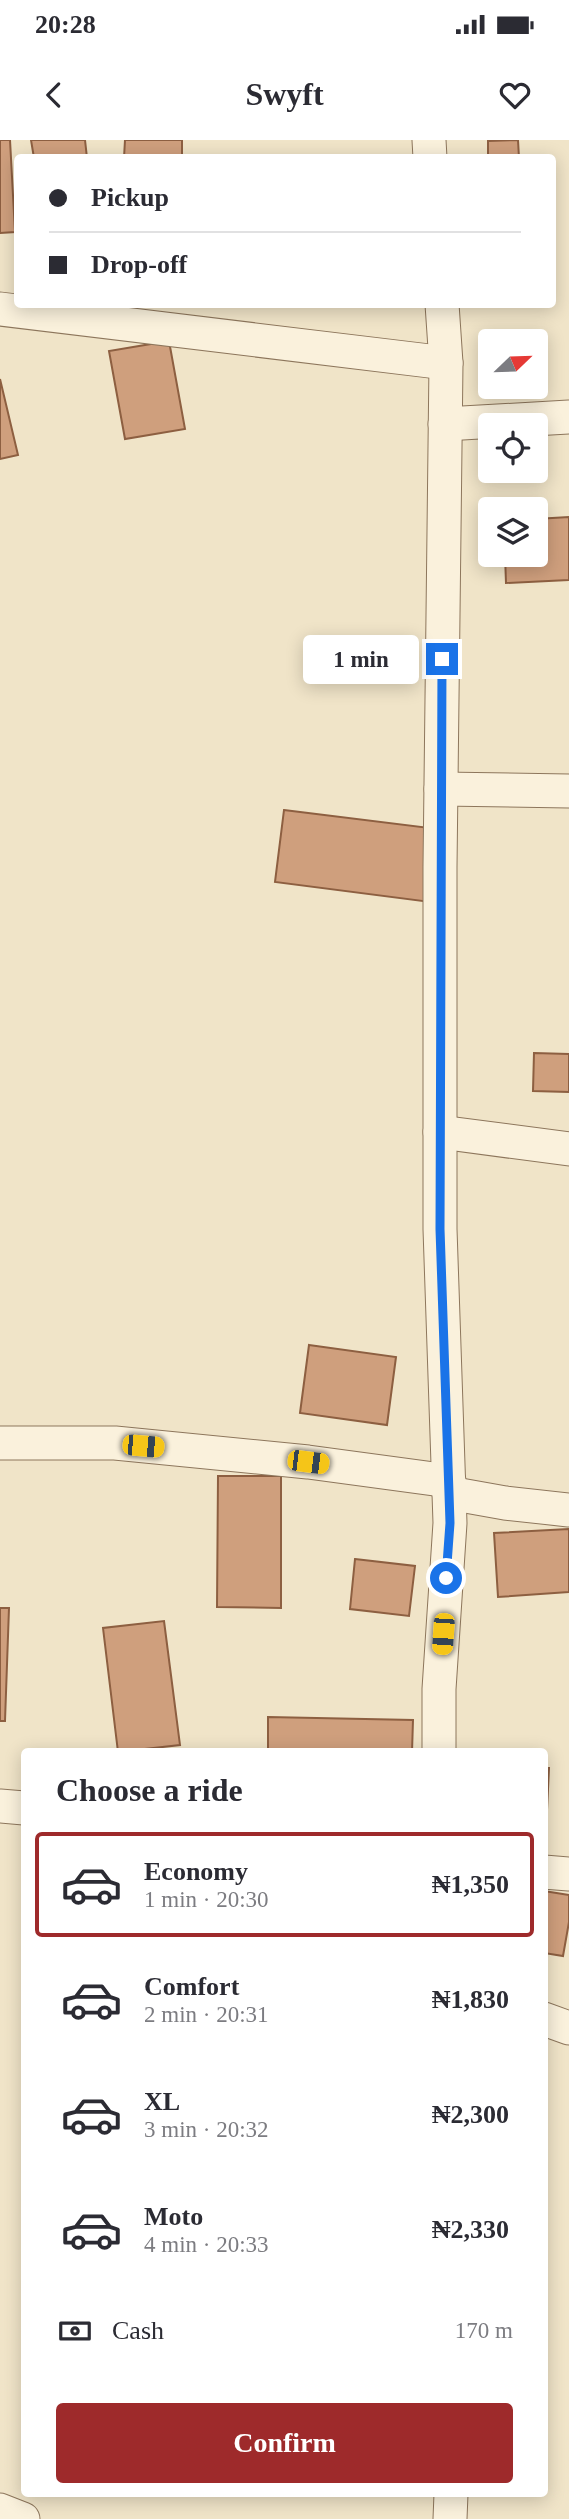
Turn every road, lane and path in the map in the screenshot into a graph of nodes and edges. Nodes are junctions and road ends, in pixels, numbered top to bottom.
1 (442, 308) edge
2 (0, 309) edge
3 (446, 363) junction
4 (569, 417) edge
5 (445, 424) junction
6 (441, 789) junction
7 (569, 792) edge
8 (440, 1132) junction
9 (569, 1149) edge
10 (0, 1443) edge
11 (449, 1487) junction
12 (569, 1510) edge
13 (439, 1748) edge
14 (0, 1805) edge
15 (21, 1808) edge
16 (548, 1872) edge
17 (569, 1874) edge
18 (548, 2020) edge
19 (569, 2028) edge
20 (451, 2497) edge
21 (0, 2510) edge
22 (23, 2519) edge
23 (450, 2519) edge

1 - 3 street
2 - 3 street
3 - 5 street
4 - 5 street
5 - 6 street
6 - 7 street
6 - 8 street
8 - 9 street
8 - 11 street
10 - 11 street
11 - 12 street
11 - 13 street
14 - 15 street
16 - 17 street
18 - 19 street
20 - 23 street
21 - 22 street

